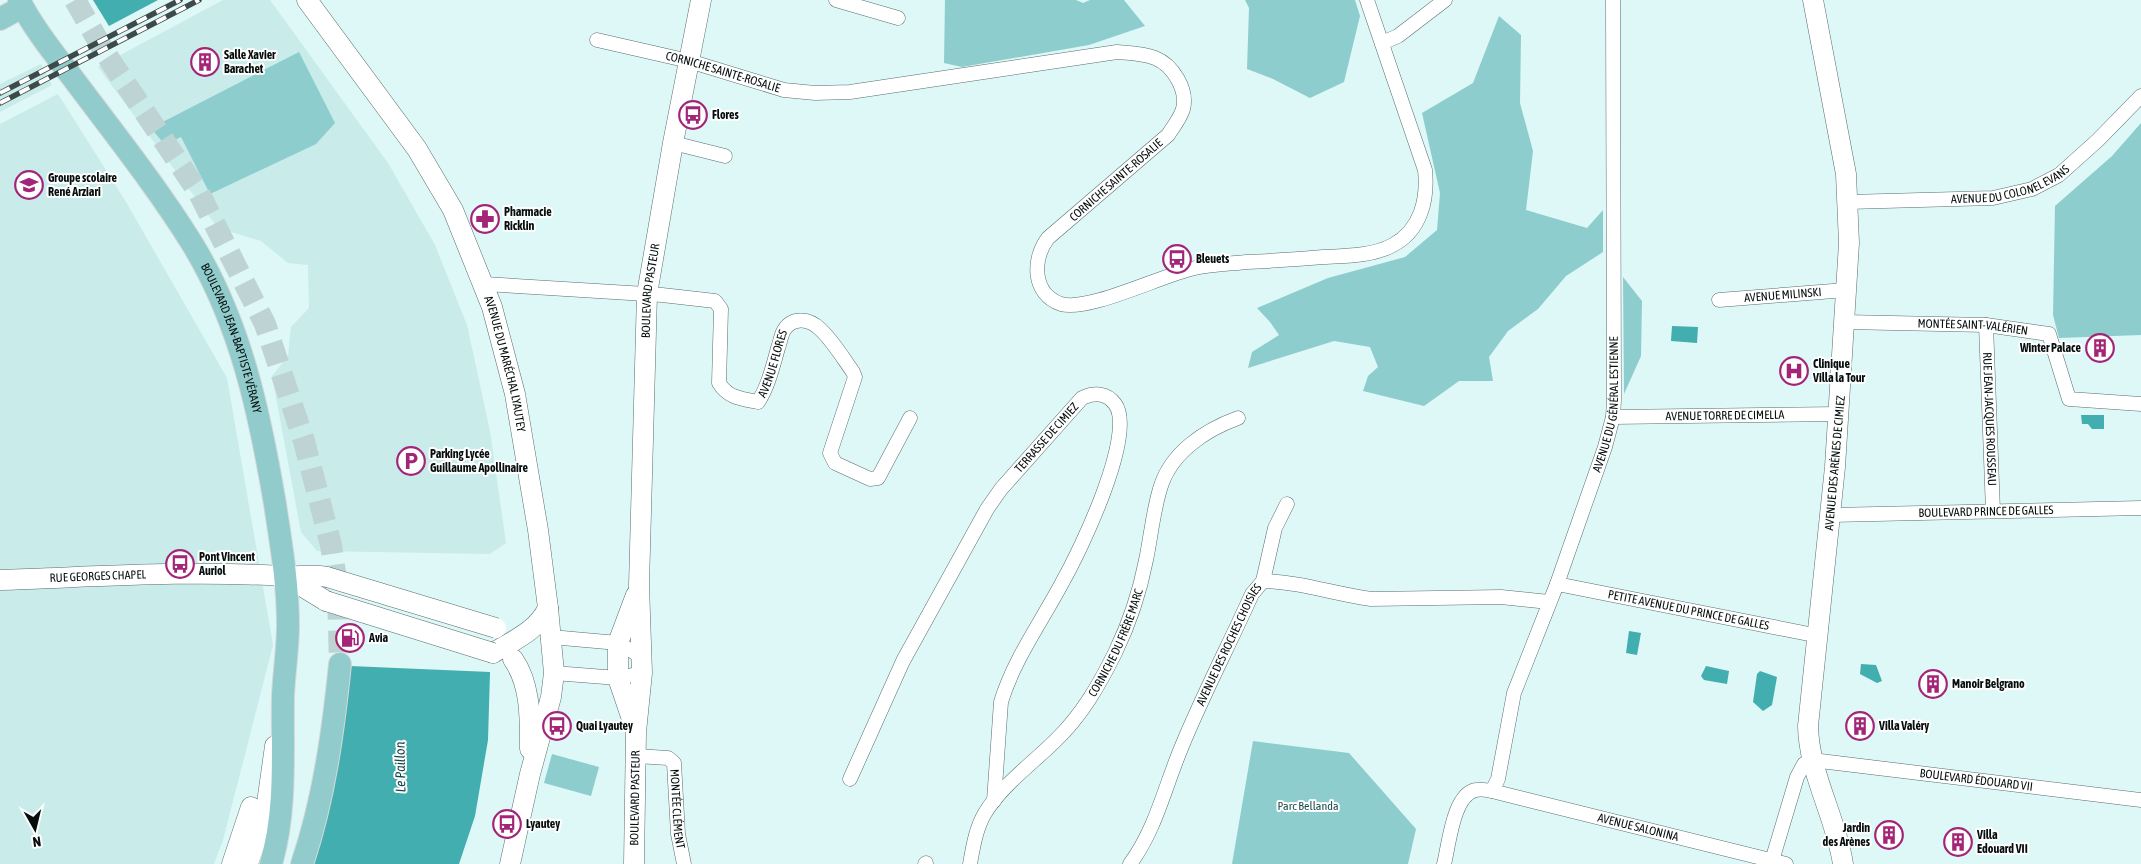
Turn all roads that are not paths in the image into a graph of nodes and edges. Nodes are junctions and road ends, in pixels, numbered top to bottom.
1 (307, 0) edge
2 (701, 0) edge
3 (836, 0) edge
4 (1367, 0) edge
5 (1445, 0) edge
6 (1613, 0) edge
7 (1813, 0) edge
8 (21, 4) edge
9 (898, 18) dead end
10 (0, 19) edge
11 (597, 40) dead end
12 (1382, 43) junction
13 (689, 61) junction
14 (2141, 96) edge
15 (672, 143) junction
16 (725, 156) dead end
17 (1848, 202) junction
18 (484, 284) junction
19 (1846, 290) junction
20 (647, 294) junction
21 (1719, 300) dead end
22 (1845, 322) junction
23 (1986, 326) junction
24 (2141, 404) edge
25 (1839, 414) junction
26 (1612, 417) junction
27 (910, 418) dead end
28 (1238, 418) dead end
29 (1287, 504) dead end
30 (2141, 508) edge
31 (1993, 511) junction
32 (1831, 515) junction
33 (285, 576) junction
34 (0, 580) edge
35 (1264, 581) junction
36 (1557, 584) junction
37 (639, 586) junction
38 (1549, 602) junction
39 (548, 608) junction
40 (524, 635) junction
41 (1819, 636) junction
42 (551, 637) junction
43 (618, 643) junction
44 (502, 656) junction
45 (340, 664) tunnel mouth
46 (642, 666) junction
47 (554, 673) junction
48 (618, 678) junction
49 (283, 697) junction
50 (277, 732) junction
51 (636, 732) junction
52 (636, 756) junction
53 (1812, 760) junction
54 (530, 774) junction
55 (850, 779) dead end
56 (1492, 791) junction
57 (2141, 800) edge
58 (994, 801) junction
59 (1777, 863) edge
60 (232, 864) edge
61 (248, 864) edge
62 (271, 864) edge
63 (302, 864) edge
64 (510, 864) edge
65 (634, 864) edge
66 (684, 864) edge
67 (970, 864) edge
68 (1130, 864) edge
69 (1444, 864) edge
70 (1844, 864) edge

1 - 18 main road, AVENUE DU MARÉCHAL LYAUTEY
2 - 13 main road, BOULEVARD PASTEUR
3 - 9 street
4 - 12 street, CORNICHE SAINTE-ROSALIE
5 - 12 street
6 - 26 street, AVENUE DU GÉNÉRAL ESTIENNE
7 - 17 main road, AVENUE DES ARÈNES DE CIMIEZ
8 - 10 main road
8 - 33 main road, BOULEVARD JEAN-BAPTISTE VÉRANY
11 - 13 street, CORNICHE SAINTE-ROSALIE
12 - 13 street, CORNICHE SAINTE-ROSALIE
13 - 15 main road, BOULEVARD PASTEUR
14 - 17 street, AVENUE DU COLONEL EVANS
15 - 16 street
15 - 20 main road, BOULEVARD PASTEUR
17 - 19 main road, AVENUE DES ARÈNES DE CIMIEZ
18 - 20 street, AVENUE FLORES
18 - 39 main road, AVENUE DU MARÉCHAL LYAUTEY
19 - 21 street, AVENUE MILINSKI
19 - 22 main road, AVENUE DES ARÈNES DE CIMIEZ
20 - 27 street, AVENUE FLORES
20 - 37 main road, BOULEVARD PASTEUR
22 - 23 street, MONTÉE SAINT-VALÉRIEN
22 - 25 main road, AVENUE DES ARÈNES DE CIMIEZ
23 - 24 street, MONTÉE SAINT-VALÉRIEN
23 - 31 street, RUE JEAN-JACQUES ROUSSEAU
25 - 26 street, AVENUE TORRE DE CIMELLA
25 - 32 main road, AVENUE DES ARÈNES DE CIMIEZ
26 - 36 street, AVENUE DU GÉNÉRAL ESTIENNE
28 - 58 street, CORNICHE DU FRÈRE MARC
29 - 35 street
30 - 31 street, BOULEVARD PRINCE DE GALLES
31 - 32 street, BOULEVARD PRINCE DE GALLES
32 - 41 main road, AVENUE DES ARÈNES DE CIMIEZ
33 - 34 main road, RUE GEORGES CHAPEL
33 - 40 main road, bridge
33 - 44 main road, bridge
33 - 49 main road, BOULEVARD JEAN-BAPTISTE VÉRANY
35 - 38 street, AVENUE DES ROCHES CHOISIES
35 - 68 street, AVENUE DES ROCHES CHOISIES
36 - 38 street, AVENUE DU GÉNÉRAL ESTIENNE
36 - 41 street, PETITE AVENUE DU PRINCE DE GALLES
37 - 43 main road, BOULEVARD PASTEUR
37 - 46 main road, BOULEVARD PASTEUR
38 - 56 street, AVENUE DU GÉNÉRAL ESTIENNE
39 - 40 main road
39 - 42 main road, AVENUE DU MARÉCHAL LYAUTEY
40 - 42 main road
40 - 44 main road
41 - 53 main road, AVENUE DES ARÈNES DE CIMIEZ
42 - 43 street
42 - 47 main road, AVENUE DU MARÉCHAL LYAUTEY
43 - 46 street
43 - 48 main road, BOULEVARD PASTEUR
44 - 47 main road
44 - 54 main road
45 - 63 main road
46 - 48 street
46 - 51 main road, BOULEVARD PASTEUR
47 - 48 street
47 - 54 main road, AVENUE DU MARÉCHAL LYAUTEY
48 - 51 main road, BOULEVARD PASTEUR
49 - 50 main road, BOULEVARD JEAN-BAPTISTE VÉRANY
49 - 62 main road
50 - 60 main road, BOULEVARD JEAN-BAPTISTE VÉRANY
50 - 61 main road, BOULEVARD JEAN-BAPTISTE VÉRANY
51 - 52 main road, BOULEVARD PASTEUR
52 - 65 main road, BOULEVARD PASTEUR
52 - 66 street, MONTÉE CLÉMENT
53 - 57 street, BOULEVARD ÉDOUARD VII
53 - 59 street
53 - 70 main road, AVENUE DES ARÈNES DE CIMIEZ
54 - 64 main road, AVENUE DU MARÉCHAL LYAUTEY
55 - 58 street, TERRASSE DE CIMIEZ
56 - 59 street, AVENUE SALONINA
56 - 69 street
58 - 67 street, CORNICHE DU FRÈRE MARC

